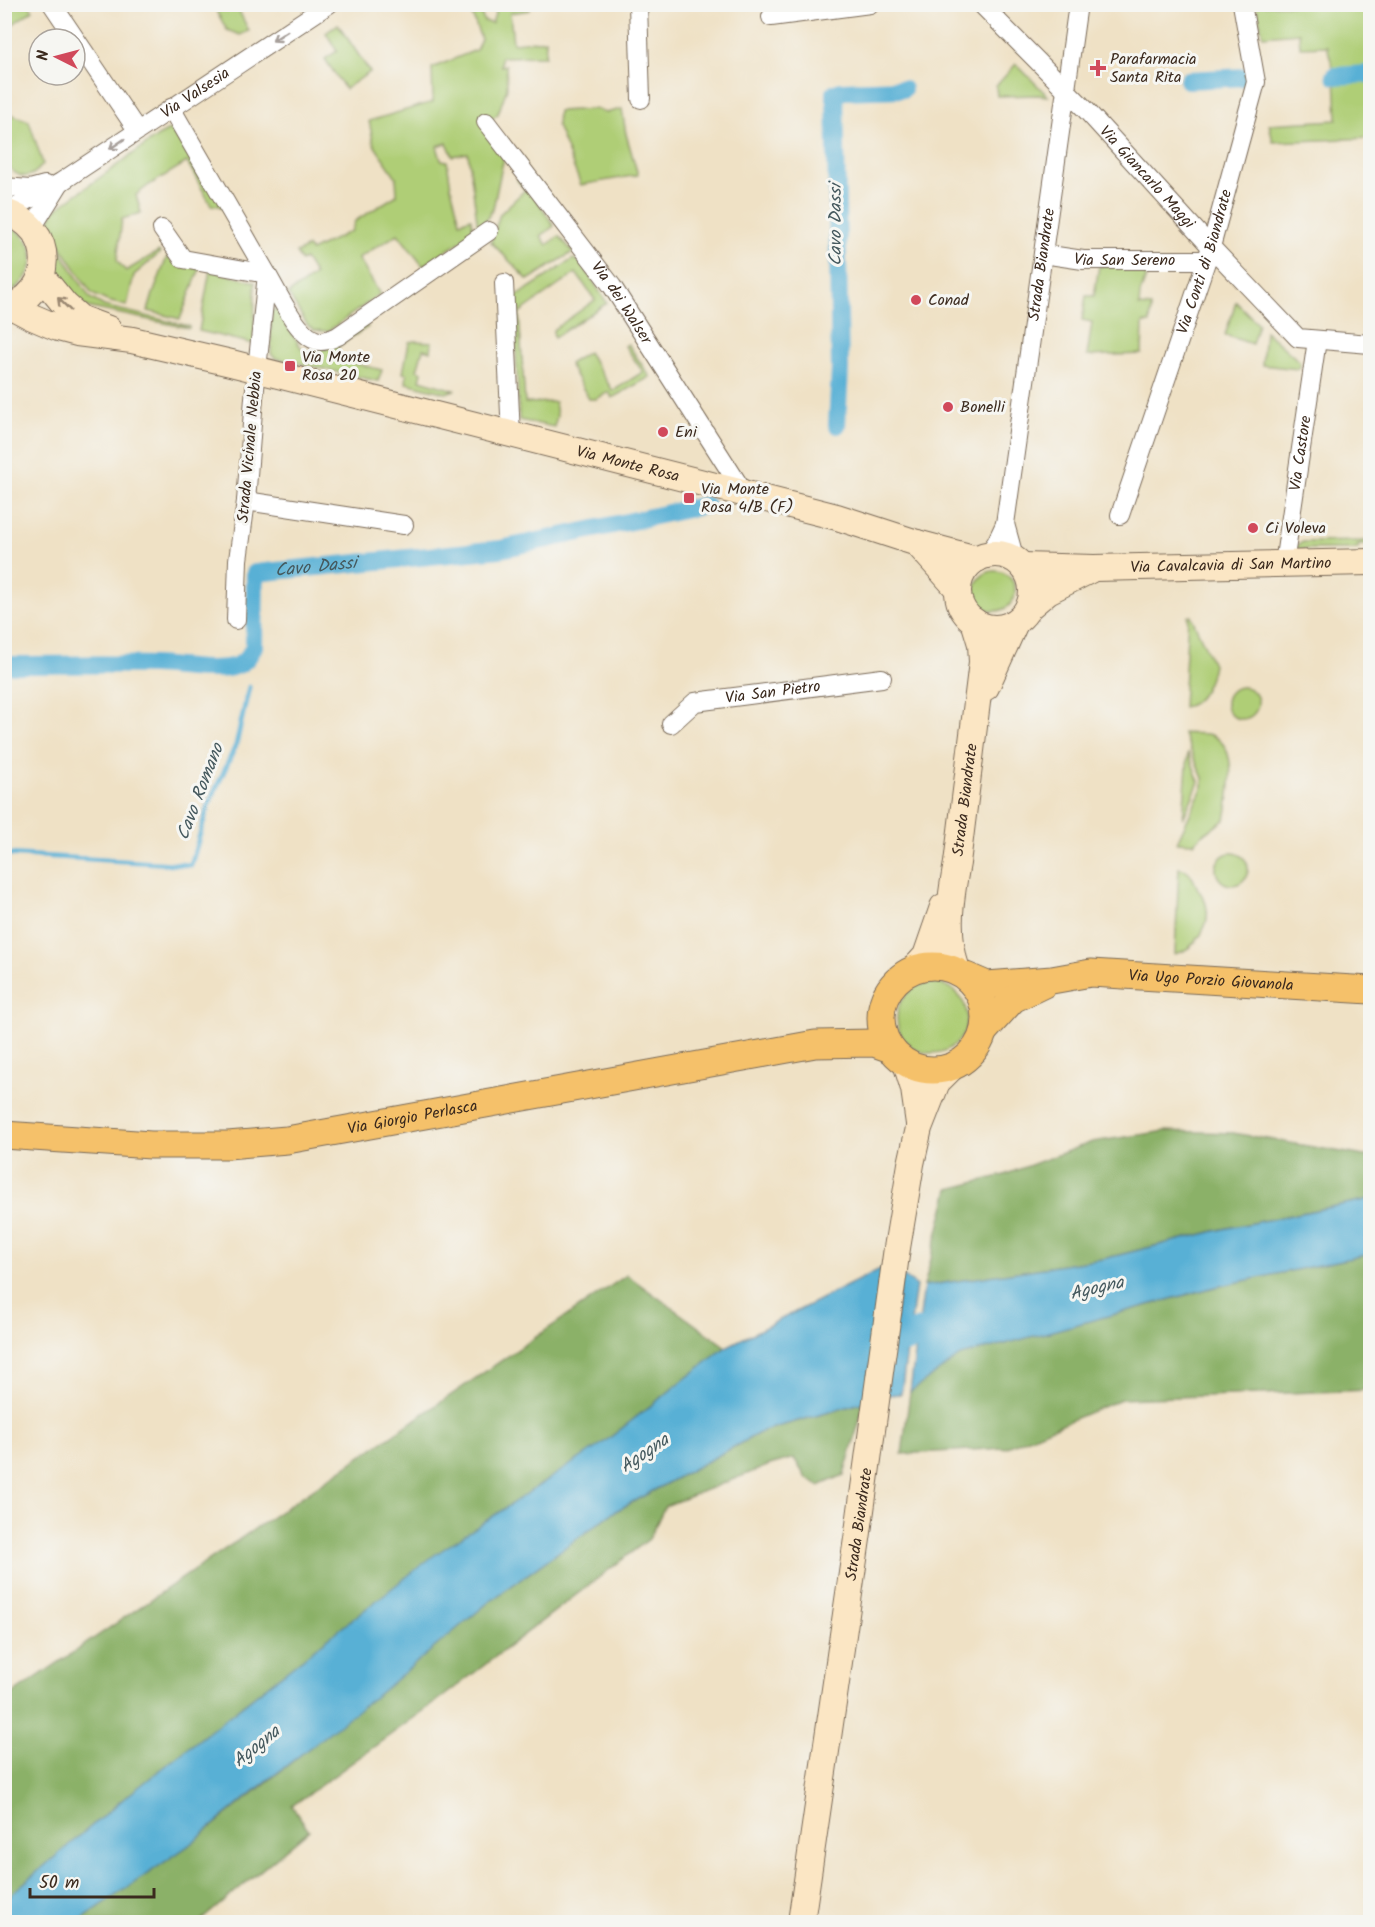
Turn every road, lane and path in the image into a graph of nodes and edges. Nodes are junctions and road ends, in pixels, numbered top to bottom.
1 (52, 4) edge
2 (329, 4) edge
3 (638, 4) edge
4 (870, 4) edge
5 (981, 4) edge
6 (1078, 4) edge
7 (1242, 4) edge
8 (771, 17) dead end
9 (1065, 90) junction
10 (641, 99) dead end
11 (171, 108) junction
12 (486, 122) dead end
13 (137, 130) junction
14 (61, 182) junction
15 (4, 187) edge
16 (5, 212) edge
17 (32, 228) junction
18 (162, 229) dead end
19 (489, 231) dead end
20 (1043, 254) junction
21 (1209, 254) junction
22 (267, 274) junction
23 (42, 276) junction
24 (504, 284) dead end
25 (9, 308) edge
26 (132, 340) junction
27 (1317, 340) junction
28 (1371, 345) edge
29 (257, 370) junction
30 (511, 436) junction
31 (744, 493) junction
32 (246, 501) junction
33 (1120, 515) dead end
34 (1005, 524) junction
35 (404, 525) dead end
36 (917, 543) junction
37 (982, 557) junction
38 (1371, 562) edge
39 (1019, 563) junction
40 (1284, 564) junction
41 (1094, 568) junction
42 (958, 590) junction
43 (1022, 615) junction
44 (236, 620) dead end
45 (974, 621) junction
46 (882, 678) dead end
47 (978, 706) junction
48 (671, 724) dead end
49 (951, 891) junction
50 (915, 968) junction
51 (962, 973) junction
52 (1052, 981) junction
53 (1371, 990) edge
54 (883, 1002) junction
55 (985, 1030) junction
56 (815, 1044) junction
57 (898, 1056) junction
58 (951, 1068) junction
59 (919, 1128) junction
60 (4, 1135) edge
61 (801, 1923) edge

1 - 13 street
2 -> 11 street, Via Valsesia
3 - 10 street
4 - 8 street
5 - 9 street, Via Giancarlo Maggi
6 - 9 street, Strada Biandrate
7 - 21 street, Via Conti di Biandrate
9 - 20 street, Strada Biandrate
9 - 21 street, Via Giancarlo Maggi
11 - 13 street, Via Valsesia
11 - 22 street
12 - 31 street, Via dei Walser
13 -> 14 street, Via Valsesia
14 - 15 street, Via Valsesia
14 - 16 street, Via Valsesia
14 - 17 street, Via Valsesia
16 - 17 main road
17 - 23 main road
18 - 22 street
19 - 22 street
20 - 21 street, Via San Sereno
20 - 34 street, Strada Biandrate
21 - 27 street, Via Giancarlo Maggi
21 - 33 street, Via Conti di Biandrate
22 - 29 street, Strada Vicinale Nebbia
23 - 25 main road
26 -> 23 main road, Via Monte Rosa
24 - 30 street
25 - 26 main road, Via Monte Rosa
26 - 29 main road, Via Monte Rosa
27 - 28 street, Via Giancarlo Maggi
27 - 40 street, Via Castore
29 - 30 main road, Via Monte Rosa
29 - 32 street, Strada Vicinale Nebbia
30 - 31 main road, Via Monte Rosa
31 - 36 main road, Via Monte Rosa
32 - 35 street
32 - 44 street, Strada Vicinale Nebbia
34 - 37 street, Strada Biandrate
34 - 39 street, Strada Biandrate
36 - 37 main road, Via Monte Rosa
36 - 42 main road
37 - 39 main road
37 - 42 main road
38 - 40 main road, Via Cavalcavia di San Martino
39 - 41 main road, Via Cavalcavia di San Martino
39 - 43 main road
40 - 41 main road, Via Cavalcavia di San Martino
41 - 43 main road, Via Cavalcavia di San Martino
42 - 45 main road
43 - 45 main road
43 - 47 main road, Strada Biandrate
45 - 47 main road, Strada Biandrate
46 - 48 street, Via San Pietro
47 - 49 main road, Strada Biandrate
49 - 50 main road, Strada Biandrate
49 - 51 main road, Strada Biandrate
50 - 51 main road
50 - 54 main road
51 - 52 main road, Via Ugo Porzio Giovanola
51 - 55 main road
52 - 53 main road, Via Ugo Porzio Giovanola
52 - 55 main road, Via Ugo Porzio Giovanola
54 - 56 main road, Via Giorgio Perlasca
54 - 57 main road
55 - 58 main road
56 - 57 main road, Via Giorgio Perlasca
56 - 60 main road, Via Giorgio Perlasca
57 - 58 main road
57 - 59 main road, Strada Biandrate
58 - 59 main road, Strada Biandrate
59 - 61 main road, Strada Biandrate

